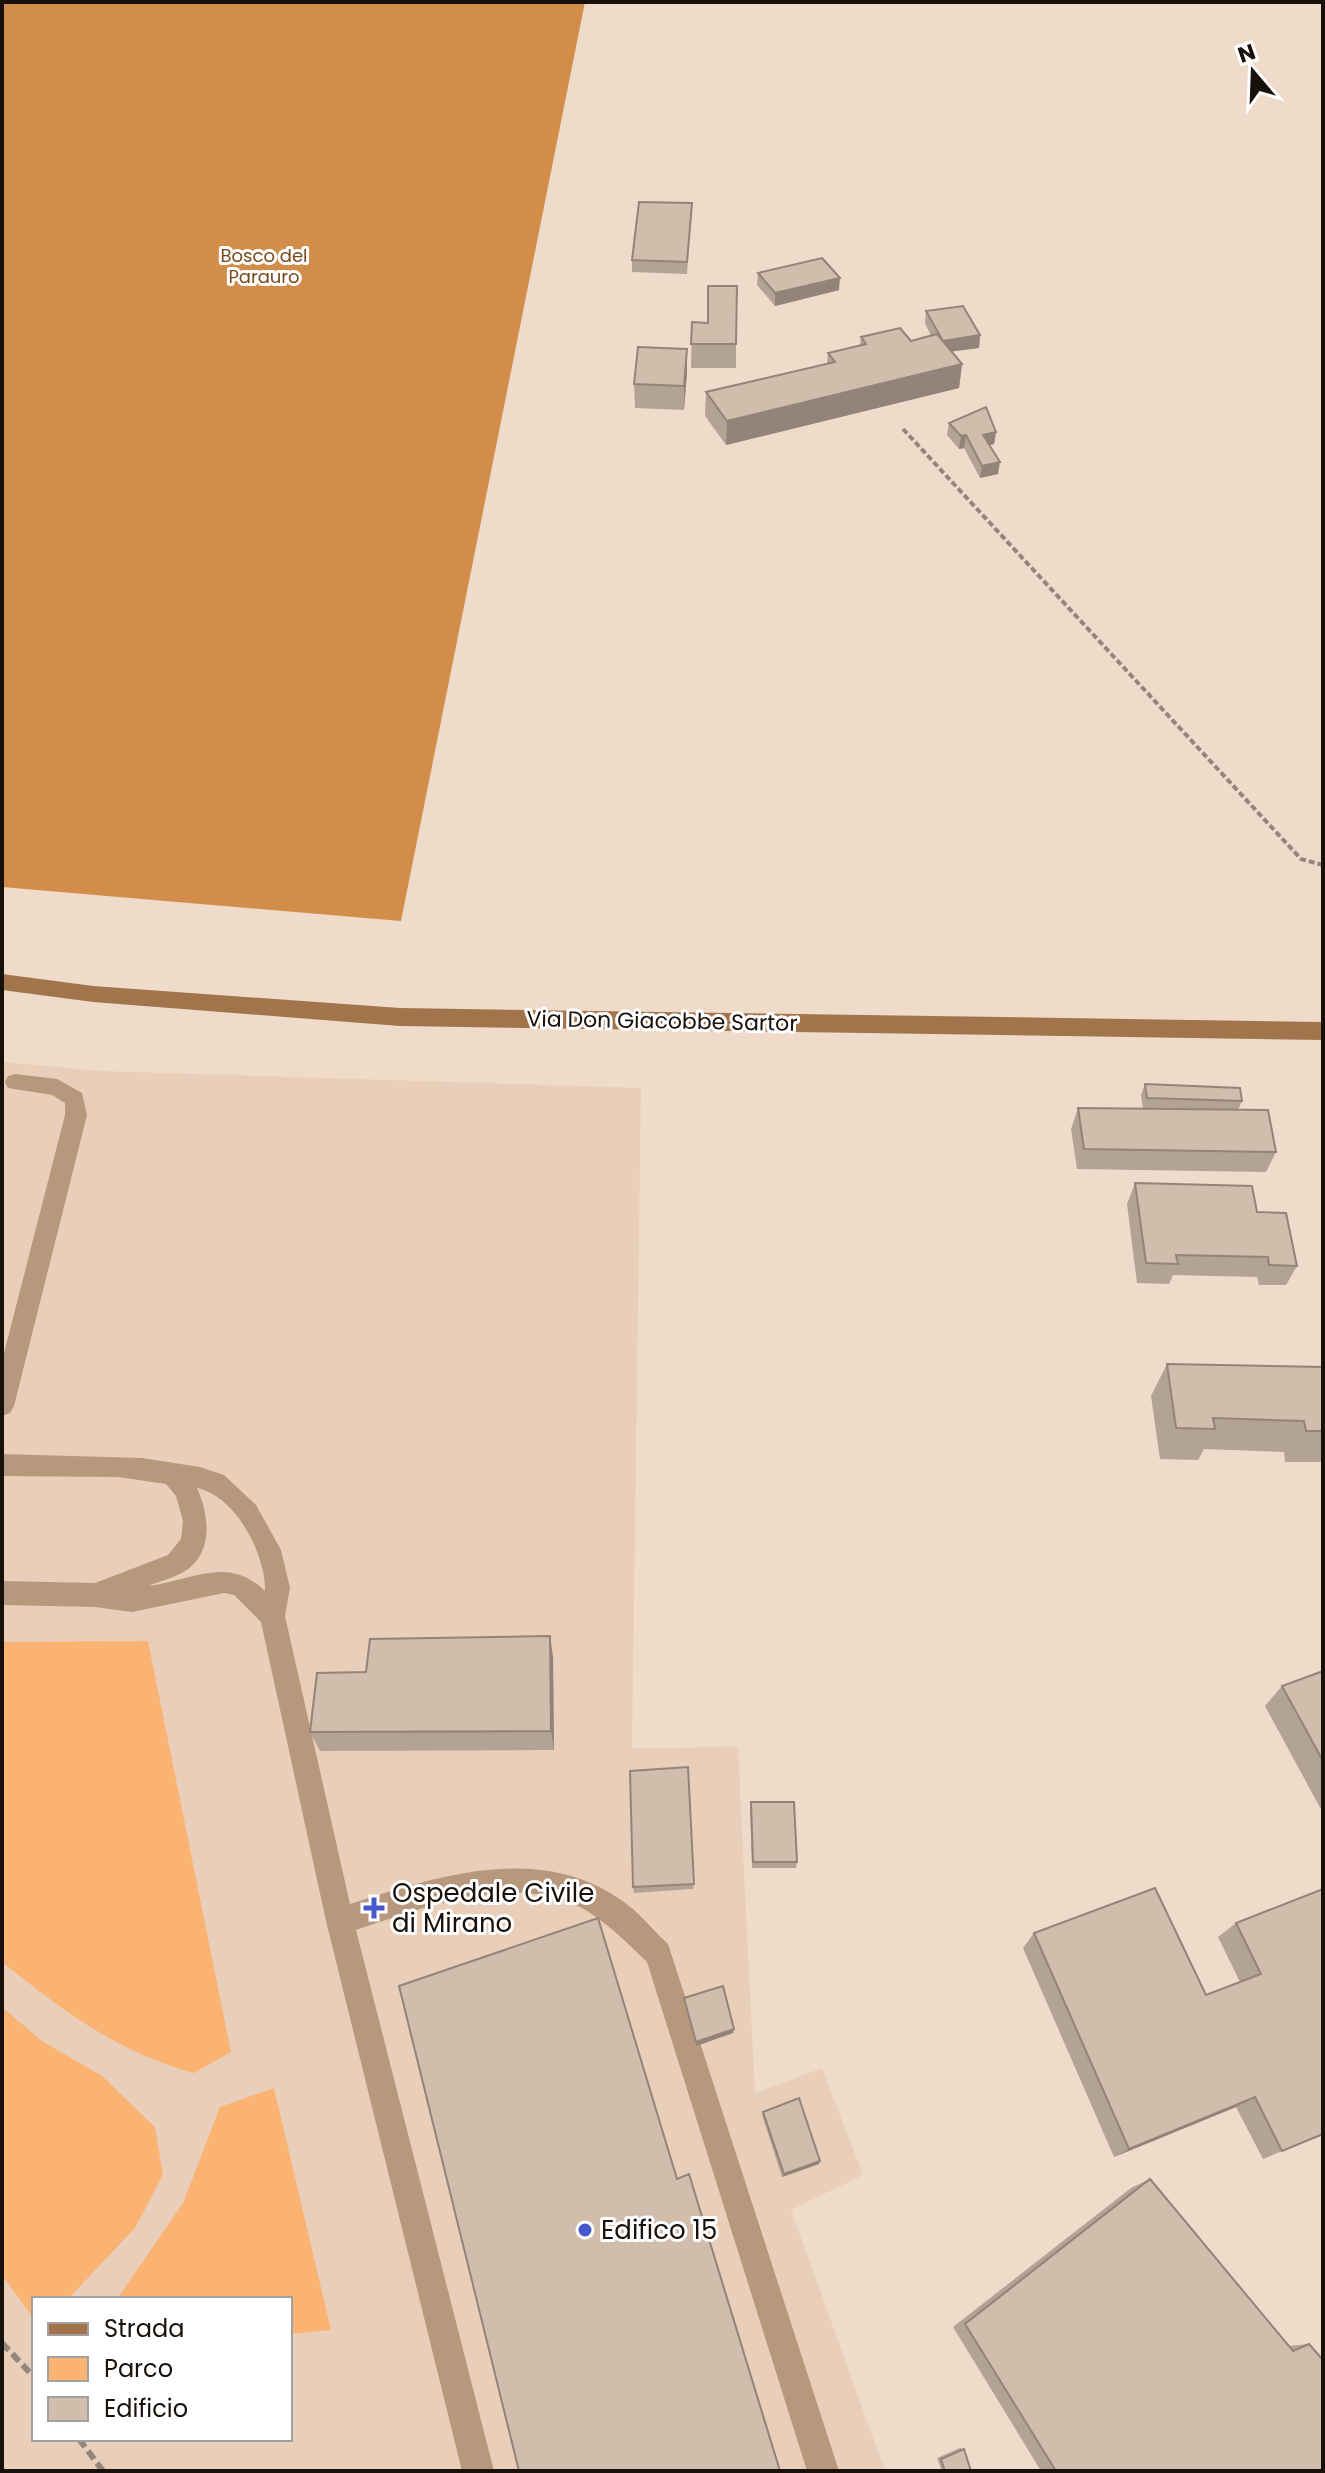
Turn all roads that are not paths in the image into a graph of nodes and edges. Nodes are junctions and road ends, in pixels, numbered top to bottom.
1 (2, 982) edge
2 (1323, 1031) edge
3 (15, 1082) dead end
4 (2, 1406) edge
5 (2, 1465) edge
6 (172, 1475) junction
7 (2, 1593) edge
8 (95, 1595) junction
9 (272, 1616) junction
10 (340, 1921) junction
11 (478, 2471) edge
12 (823, 2471) edge

1 - 2 main road, Via Don Giacobbe Sartor
3 - 4 lane
5 - 6 lane
6 - 8 lane
6 - 9 lane
7 - 8 lane
8 - 9 lane
9 - 10 lane
10 - 11 lane
10 - 12 lane

